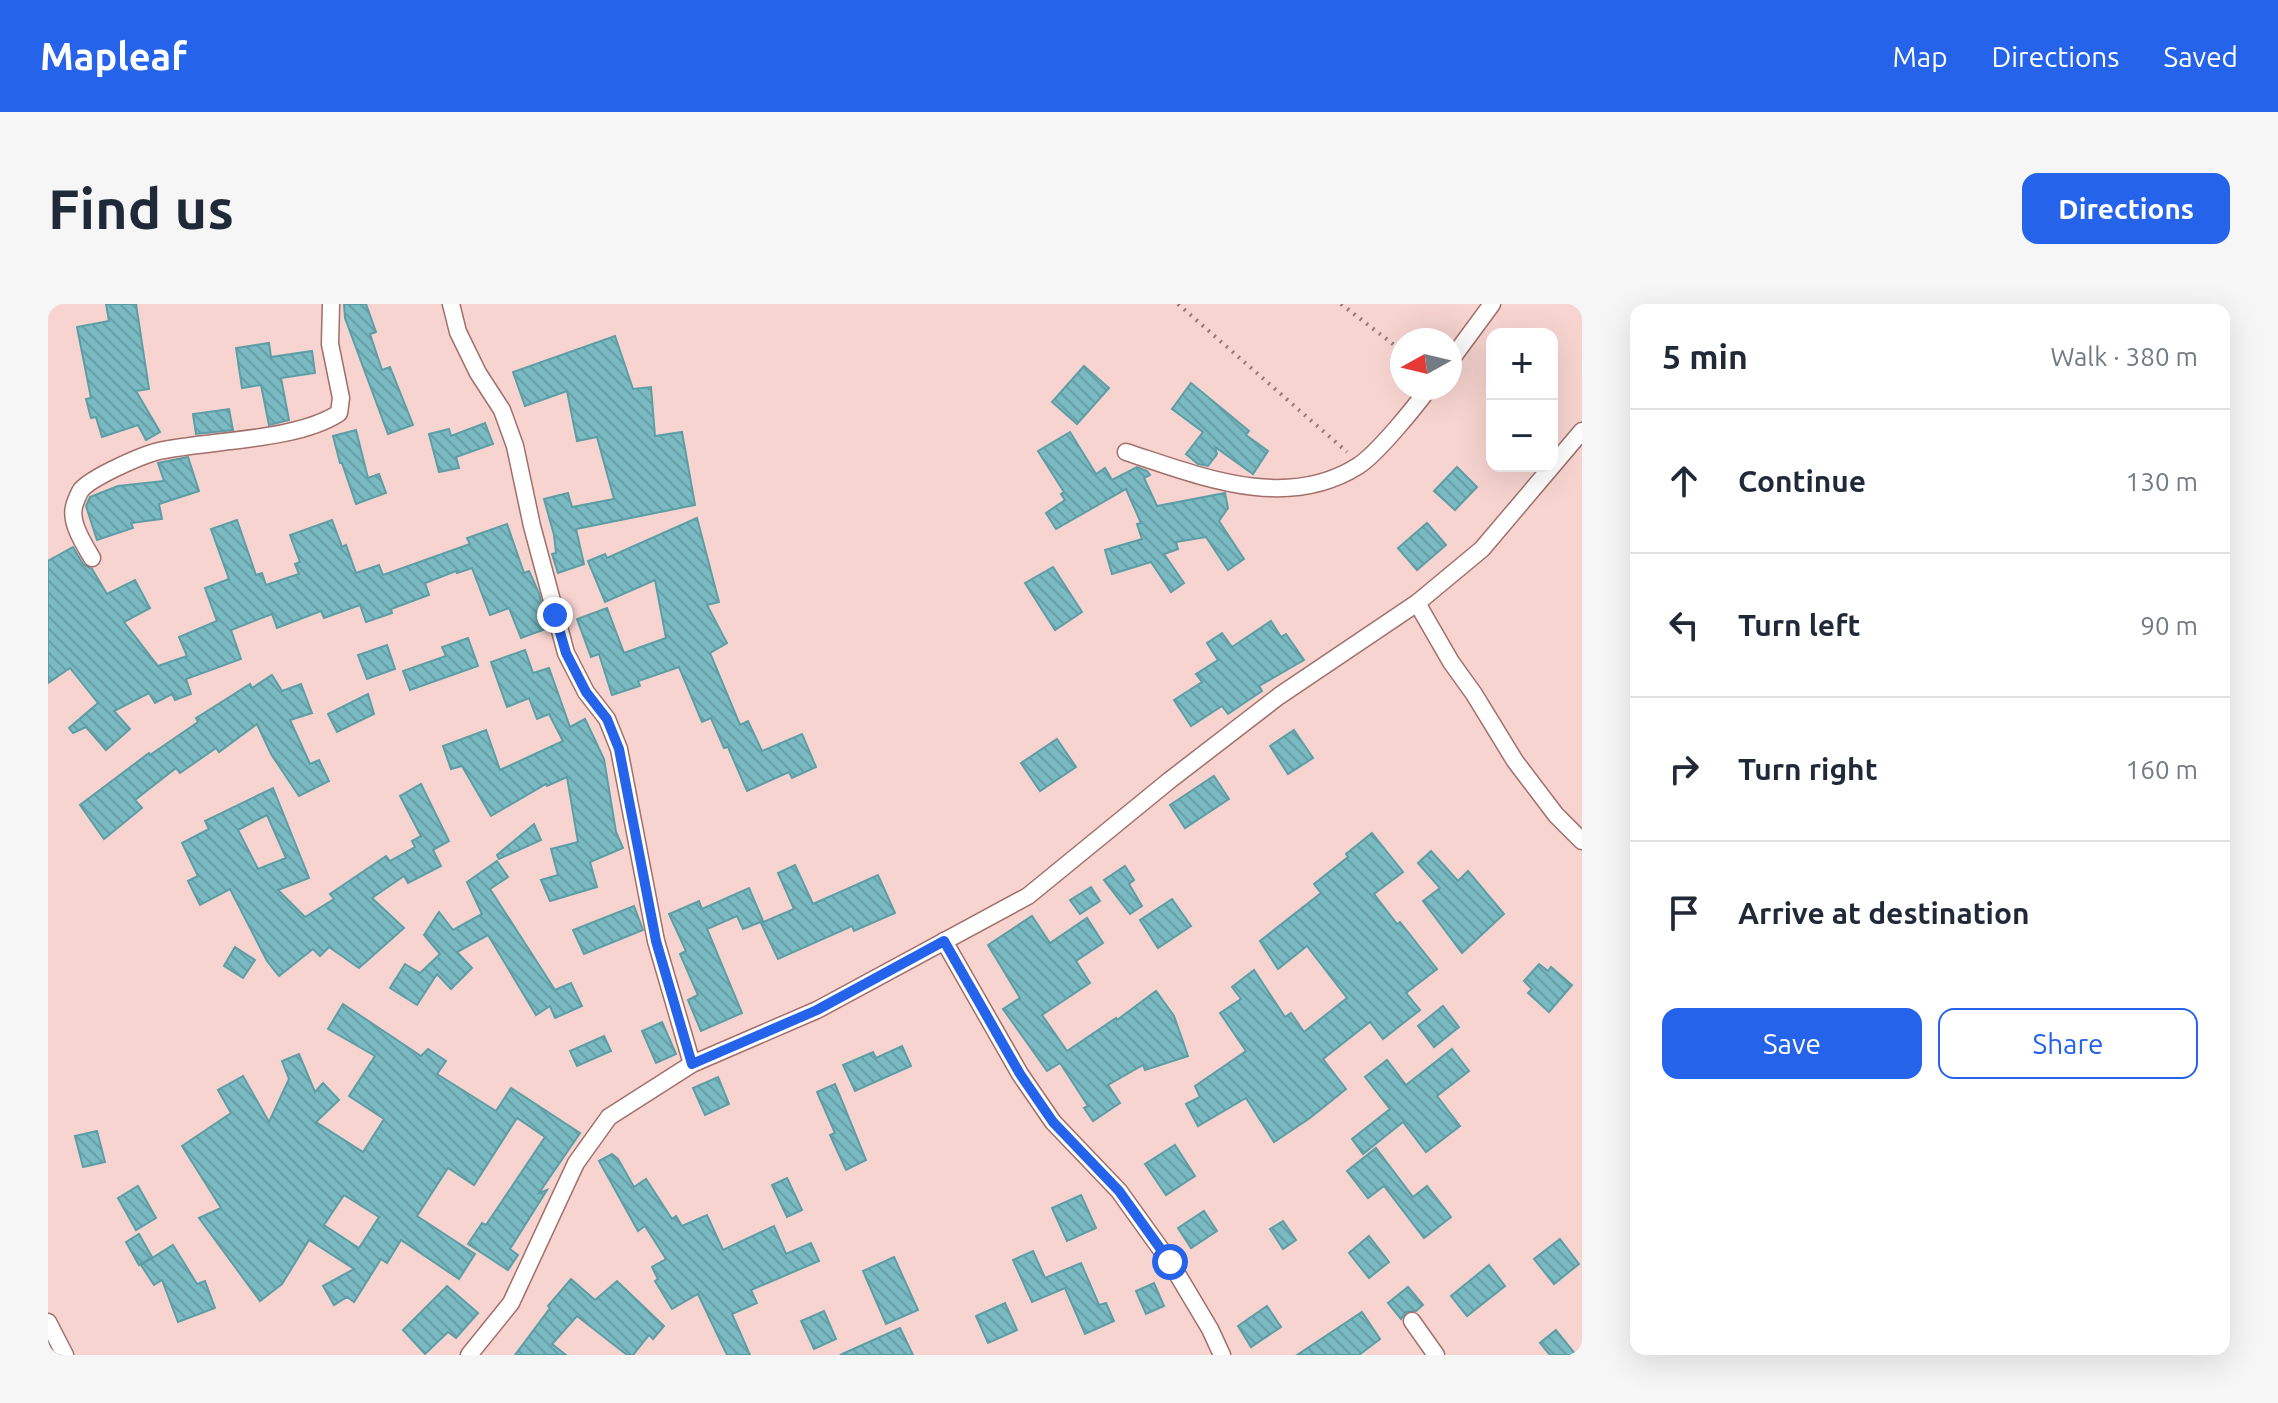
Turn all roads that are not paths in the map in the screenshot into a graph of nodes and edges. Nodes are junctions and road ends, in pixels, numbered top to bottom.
1 (331, 304) edge
2 (451, 304) edge
3 (1492, 304) edge
4 (1462, 345) edge
5 (1418, 400) edge
6 (1582, 431) edge
7 (1126, 452) dead end
8 (92, 558) dead end
9 (1417, 603) junction
10 (1582, 841) edge
11 (944, 941) junction
12 (692, 1064) junction
13 (1412, 1321) dead end
14 (48, 1322) edge
15 (65, 1355) edge
16 (469, 1355) edge
17 (1222, 1355) edge
18 (1436, 1355) edge

1 - 8 street
2 - 12 street
3 - 4 street
5 - 7 street
6 - 9 street
9 - 10 street
9 - 11 street
11 - 12 street
11 - 17 street
12 - 16 street
13 - 18 street
14 - 15 street

